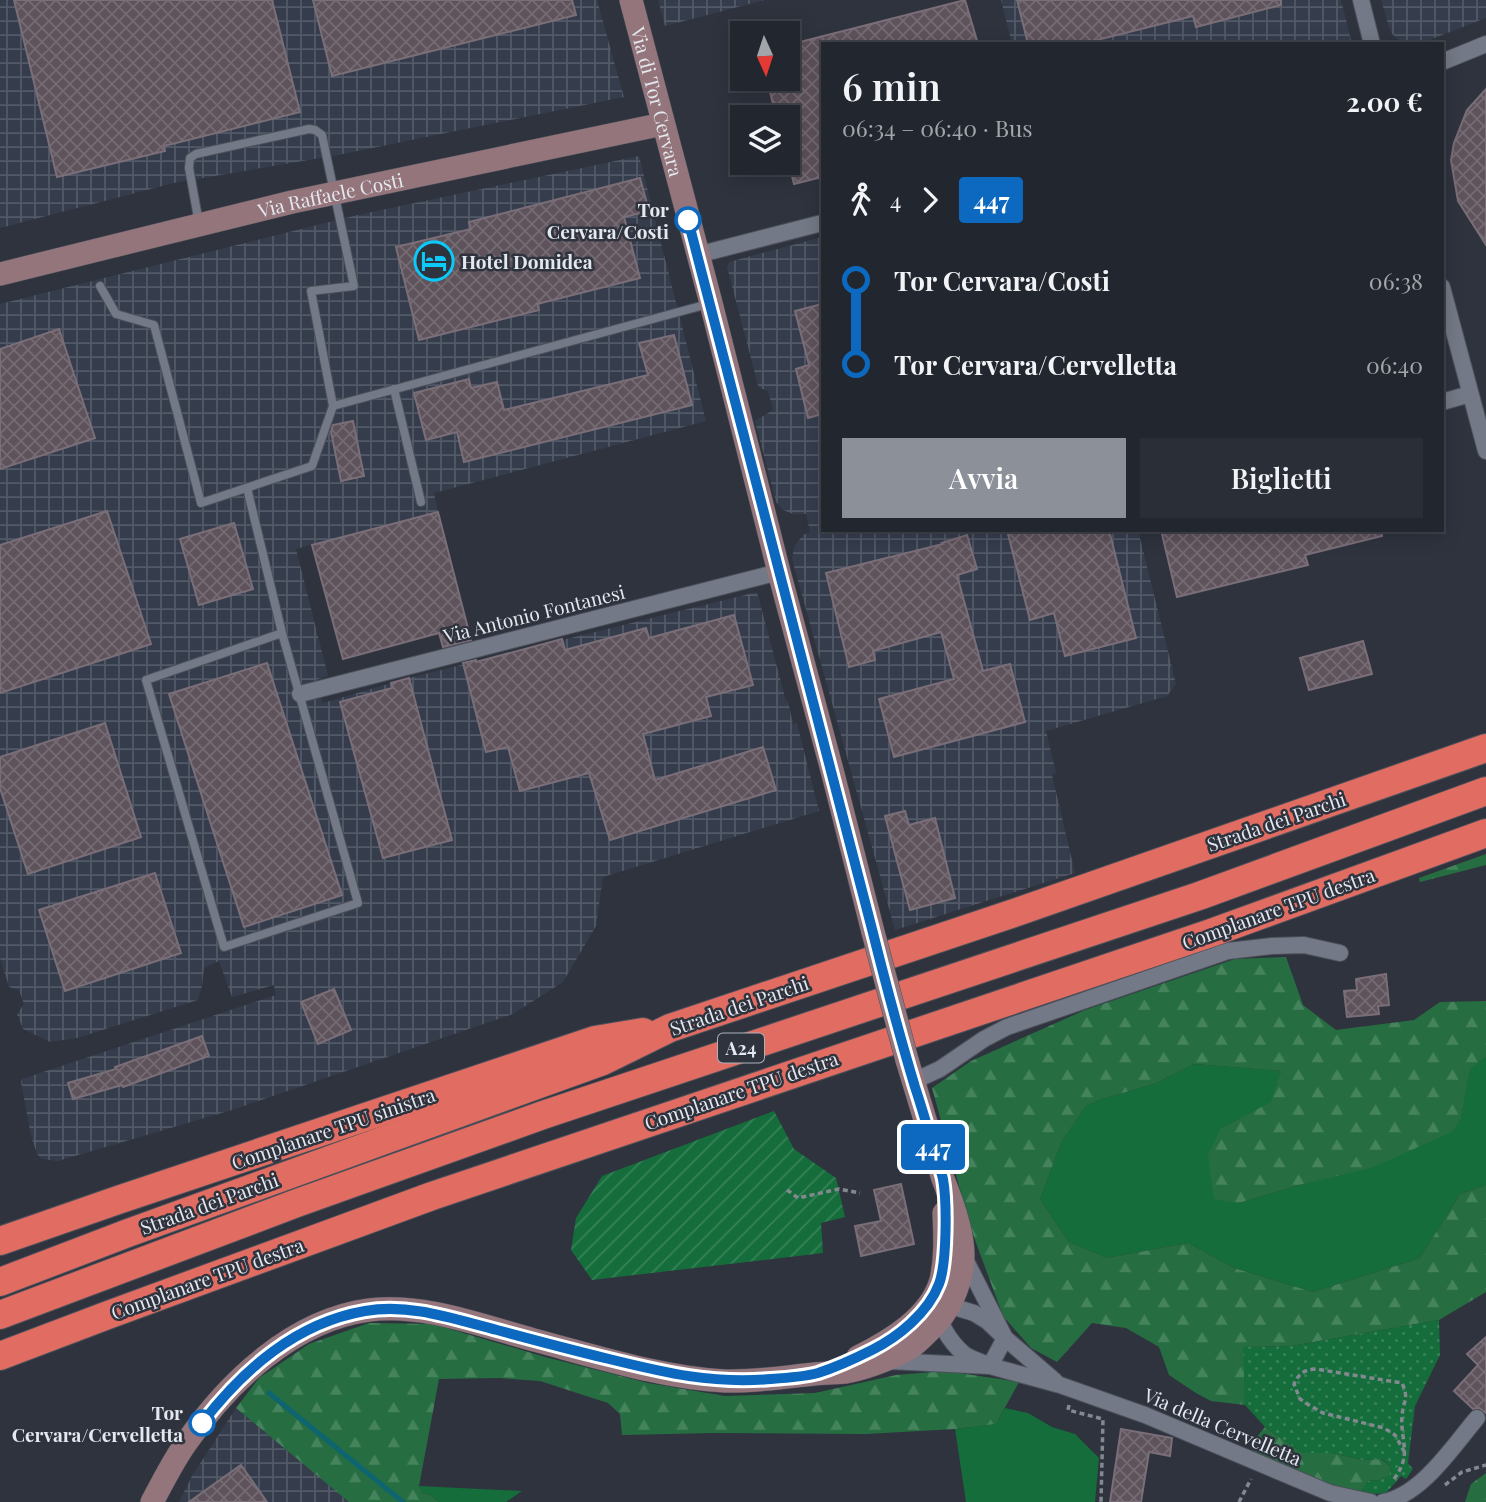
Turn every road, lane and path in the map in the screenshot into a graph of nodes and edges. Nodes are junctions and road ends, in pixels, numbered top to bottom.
1 (631, 0) edge
2 (1361, 0) edge
3 (1372, 42) edge
4 (1486, 44) edge
5 (1444, 61) edge
6 (663, 124) junction
7 (335, 192) junction
8 (821, 223) edge
9 (200, 224) junction
10 (697, 256) junction
11 (0, 274) edge
12 (100, 286) dead end
13 (1444, 295) edge
14 (711, 303) junction
15 (394, 389) junction
16 (1470, 394) junction
17 (1444, 401) edge
18 (333, 406) junction
19 (1486, 451) edge
20 (247, 488) junction
21 (421, 502) dead end
22 (779, 572) junction
23 (282, 633) junction
24 (300, 694) junction
25 (1486, 748) edge
26 (1486, 791) edge
27 (1486, 834) edge
28 (1340, 953) dead end
29 (670, 1028) junction
30 (910, 1071) junction
31 (943, 1179) junction
32 (787, 1190) dead end
33 (860, 1193) dead end
34 (0, 1241) edge
35 (963, 1256) junction
36 (0, 1282) edge
37 (940, 1309) junction
38 (0, 1315) edge
39 (1005, 1338) junction
40 (0, 1356) edge
41 (883, 1361) junction
42 (990, 1366) junction
43 (814, 1374) junction
44 (1067, 1387) junction
45 (1477, 1418) dead end
46 (1405, 1453) junction
47 (1259, 1464) junction
48 (1363, 1500) edge
49 (152, 1502) edge
50 (1101, 1502) edge
51 (1239, 1502) edge
52 (1383, 1502) edge

1 - 6 street, Via di Tor Cervara
2 - 3 street
4 - 5 street
6 - 7 street, Via Raffaele Costi
6 - 10 street, Via di Tor Cervara
7 - 9 street, Via Raffaele Costi
7 - 9 lane
7 - 18 lane
8 - 10 street
9 - 11 street, Via Raffaele Costi
10 - 14 street, Via di Tor Cervara
12 - 20 lane
13 - 16 street
14 - 15 lane
14 - 22 street, Via di Tor Cervara
15 - 18 lane
15 - 21 lane
16 - 17 street
16 - 19 street
18 - 20 lane
20 - 23 lane
22 - 24 street, Via Antonio Fontanesi
22 - 30 street, Via di Tor Cervara, bridge
23 - 24 lane
23 - 24 lane
25 - 29 highway, Strada dei Parchi / A24
26 - 38 highway, Strada dei Parchi / A24
27 - 40 highway, Complanare TPU destra
28 - 30 street
29 - 34 highway, Complanare TPU sinistra
29 - 36 highway, Strada dei Parchi / A24
30 - 31 street, Via di Tor Cervara
31 - 35 street, Via di Tor Cervara
31 - 37 street, Via di Tor Cervara
32 - 33 path
35 - 37 street, Via di Tor Cervara
35 - 39 street
37 - 39 street
37 - 41 street, Via di Tor Cervara
37 - 42 street
37 - 43 street, Via di Tor Cervara
39 - 42 street
39 - 44 street
41 - 42 street
41 - 43 street, Via di Tor Cervara
42 - 44 street, Via della Cervelletta
43 - 49 street, Via di Tor Cervara
44 - 47 street, Via della Cervelletta
44 - 50 path
45 - 52 street
46 - 46 path
46 - 48 path
47 - 48 street, Via della Cervelletta
47 - 51 path

